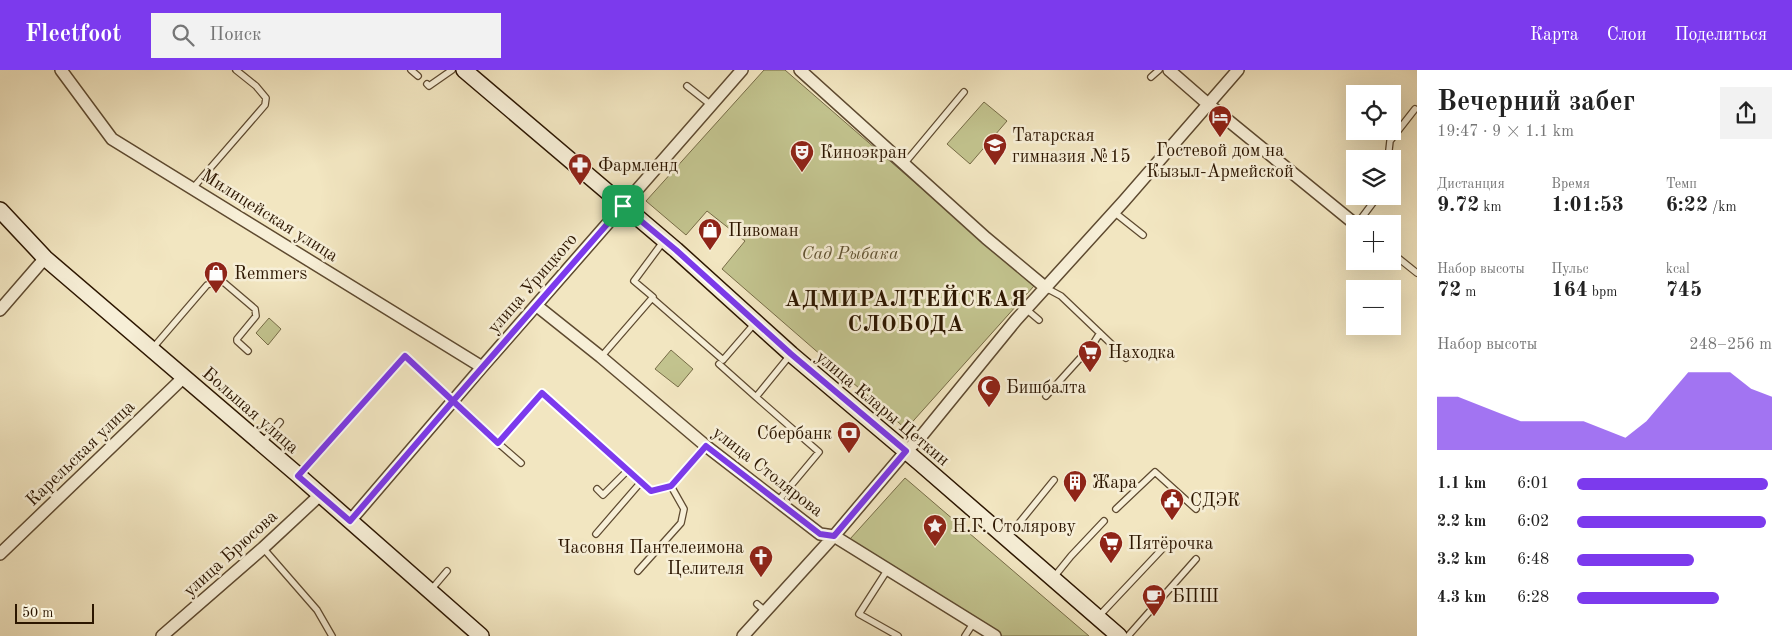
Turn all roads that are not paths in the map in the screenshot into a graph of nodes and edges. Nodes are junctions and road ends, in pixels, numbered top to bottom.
1 (61, 70) edge
2 (236, 70) edge
3 (411, 70) edge
4 (452, 70) edge
5 (464, 70) edge
6 (742, 70) edge
7 (800, 70) edge
8 (1159, 70) edge
9 (1169, 70) edge
10 (1238, 70) edge
11 (418, 76) dead end
12 (1151, 77) dead end
13 (427, 84) dead end
14 (687, 86) dead end
15 (964, 92) dead end
16 (1208, 104) junction
17 (711, 105) junction
18 (1415, 109) dead end
19 (1389, 150) edge
20 (904, 164) junction
21 (193, 188) junction
22 (1371, 205) edge
23 (623, 206) junction
24 (0, 210) edge
25 (1114, 212) junction
26 (1363, 215) edge
27 (1346, 216) edge
28 (1143, 235) dead end
29 (664, 240) junction
30 (45, 258) junction
31 (1401, 260) edge
32 (1417, 273) edge
33 (1046, 288) junction
34 (652, 298) junction
35 (537, 306) junction
36 (1026, 309) junction
37 (0, 310) edge
38 (1039, 320) dead end
39 (755, 323) junction
40 (1100, 334) junction
41 (152, 349) junction
42 (248, 351) dead end
43 (791, 354) junction
44 (601, 357) junction
45 (1126, 358) dead end
46 (719, 364) dead end
47 (482, 367) junction
48 (184, 377) junction
49 (1046, 396) dead end
50 (756, 397) junction
51 (453, 401) junction
52 (280, 422) dead end
53 (498, 443) junction
54 (262, 444) junction
55 (706, 446) junction
56 (906, 451) junction
57 (521, 464) dead end
58 (628, 470) junction
59 (298, 476) junction
60 (1054, 480) dead end
61 (641, 482) junction
62 (671, 486) junction
63 (597, 489) dead end
64 (320, 495) junction
65 (778, 501) junction
66 (1116, 509) dead end
67 (1196, 509) dead end
68 (350, 521) junction
69 (1104, 521) dead end
70 (596, 534) dead end
71 (834, 536) junction
72 (1007, 538) junction
73 (1165, 546) dead end
74 (263, 548) junction
75 (0, 554) edge
76 (1196, 559) dead end
77 (888, 569) junction
78 (446, 571) dead end
79 (638, 571) dead end
80 (1052, 578) junction
81 (430, 591) junction
82 (1097, 618) junction
83 (974, 622) junction
84 (162, 636) edge
85 (332, 636) edge
86 (481, 636) edge
87 (743, 636) edge
88 (898, 636) edge
89 (965, 636) edge
90 (995, 636) edge
91 (1119, 636) edge
92 (1128, 636) edge

1 - 21 street, Милицейская улица
2 - 21 lane
3 - 11 lane
4 - 13 lane
5 - 23 main road, улица Клары Цеткин
6 - 17 street, улица Урицкого
7 - 20 street
8 - 12 lane
9 - 16 street
10 - 16 street
14 - 17 lane
15 - 20 lane
16 - 25 street
16 - 27 street
17 - 23 street, улица Урицкого
18 - 19 lane
20 - 33 street
21 - 47 street, Милицейская улица
22 - 26 lane
23 - 29 main road, улица Клары Цеткин
23 - 35 street, улица Урицкого
24 - 30 main road, Большая улица
25 - 28 lane
25 - 33 street
29 - 34 lane
29 - 39 main road, улица Клары Цеткин
30 - 37 street
30 - 41 main road, Большая улица
31 - 32 lane
33 - 36 street
33 - 40 lane
34 - 39 lane
34 - 44 lane
35 - 44 street, улица Столярова
35 - 47 street, улица Урицкого
36 - 38 lane
36 - 56 street
39 - 43 main road, улица Клары Цеткин
40 - 45 lane
40 - 49 lane
41 - 42 lane
41 - 48 main road, Большая улица
43 - 50 lane
43 - 56 main road, улица Клары Цеткин
44 - 55 street, улица Столярова
46 - 50 lane
47 - 51 street, улица Урицкого
48 - 54 main road, Большая улица
48 - 75 street, Карельская улица
50 - 65 lane
51 - 53 lane
51 - 59 lane
51 - 68 street, улица Урицкого
52 - 54 lane
53 - 57 lane
53 - 58 lane
54 - 59 main road, Большая улица
55 - 62 lane
55 - 65 street, улица Столярова
56 - 71 street
56 - 72 main road, улица Клары Цеткин
58 - 61 lane
58 - 63 lane
59 - 64 main road, Большая улица
60 - 72 lane
61 - 62 lane
61 - 70 lane
62 - 79 lane
64 - 68 main road, Большая улица
64 - 74 street, улица Брюсова
65 - 71 street, улица Столярова
66 - 67 lane
68 - 81 main road, Большая улица
69 - 80 lane
71 - 77 street, улица Столярова
71 - 87 street
72 - 80 main road, улица Клары Цеткин
73 - 82 lane
74 - 84 street, улица Брюсова
74 - 85 lane
76 - 92 lane
77 - 83 street, улица Столярова
77 - 88 lane
78 - 81 lane
80 - 82 main road, улица Клары Цеткин
81 - 86 main road, Большая улица
82 - 91 main road, улица Клары Цеткин
83 - 89 lane
83 - 90 street, улица Столярова

